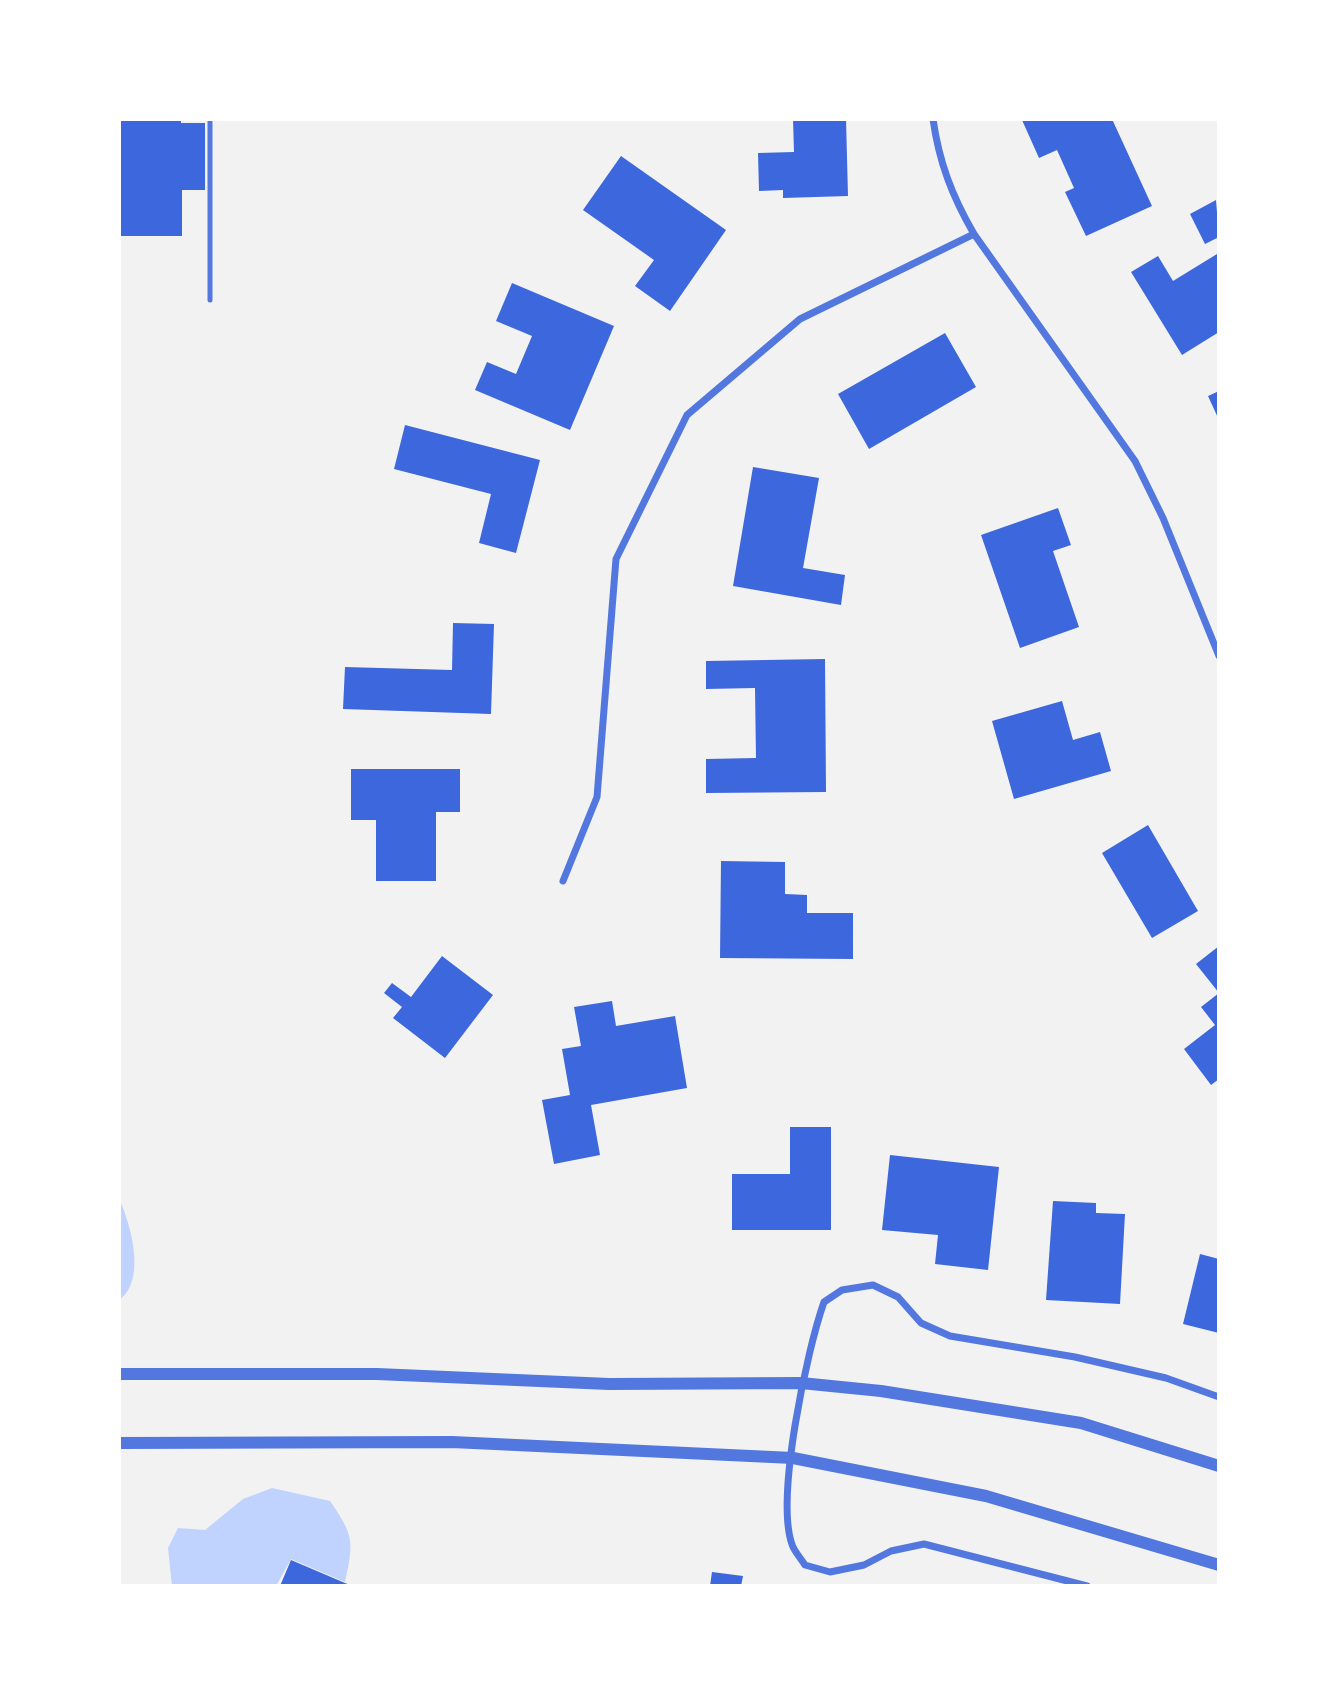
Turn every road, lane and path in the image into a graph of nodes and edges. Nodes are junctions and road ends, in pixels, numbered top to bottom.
1 (210, 119) edge
2 (933, 119) edge
3 (974, 234) junction
4 (210, 300) dead end
5 (1219, 656) edge
6 (563, 881) dead end
7 (119, 1374) edge
8 (801, 1382) junction
9 (1219, 1397) edge
10 (119, 1443) edge
11 (793, 1458) junction
12 (1219, 1466) edge
13 (1219, 1565) edge
14 (1087, 1586) edge

1 - 4 lane
2 - 3 street
3 - 5 street
3 - 6 street
7 - 8 street
8 - 9 street
8 - 11 street
8 - 12 street
10 - 11 street
11 - 13 street
11 - 14 street

